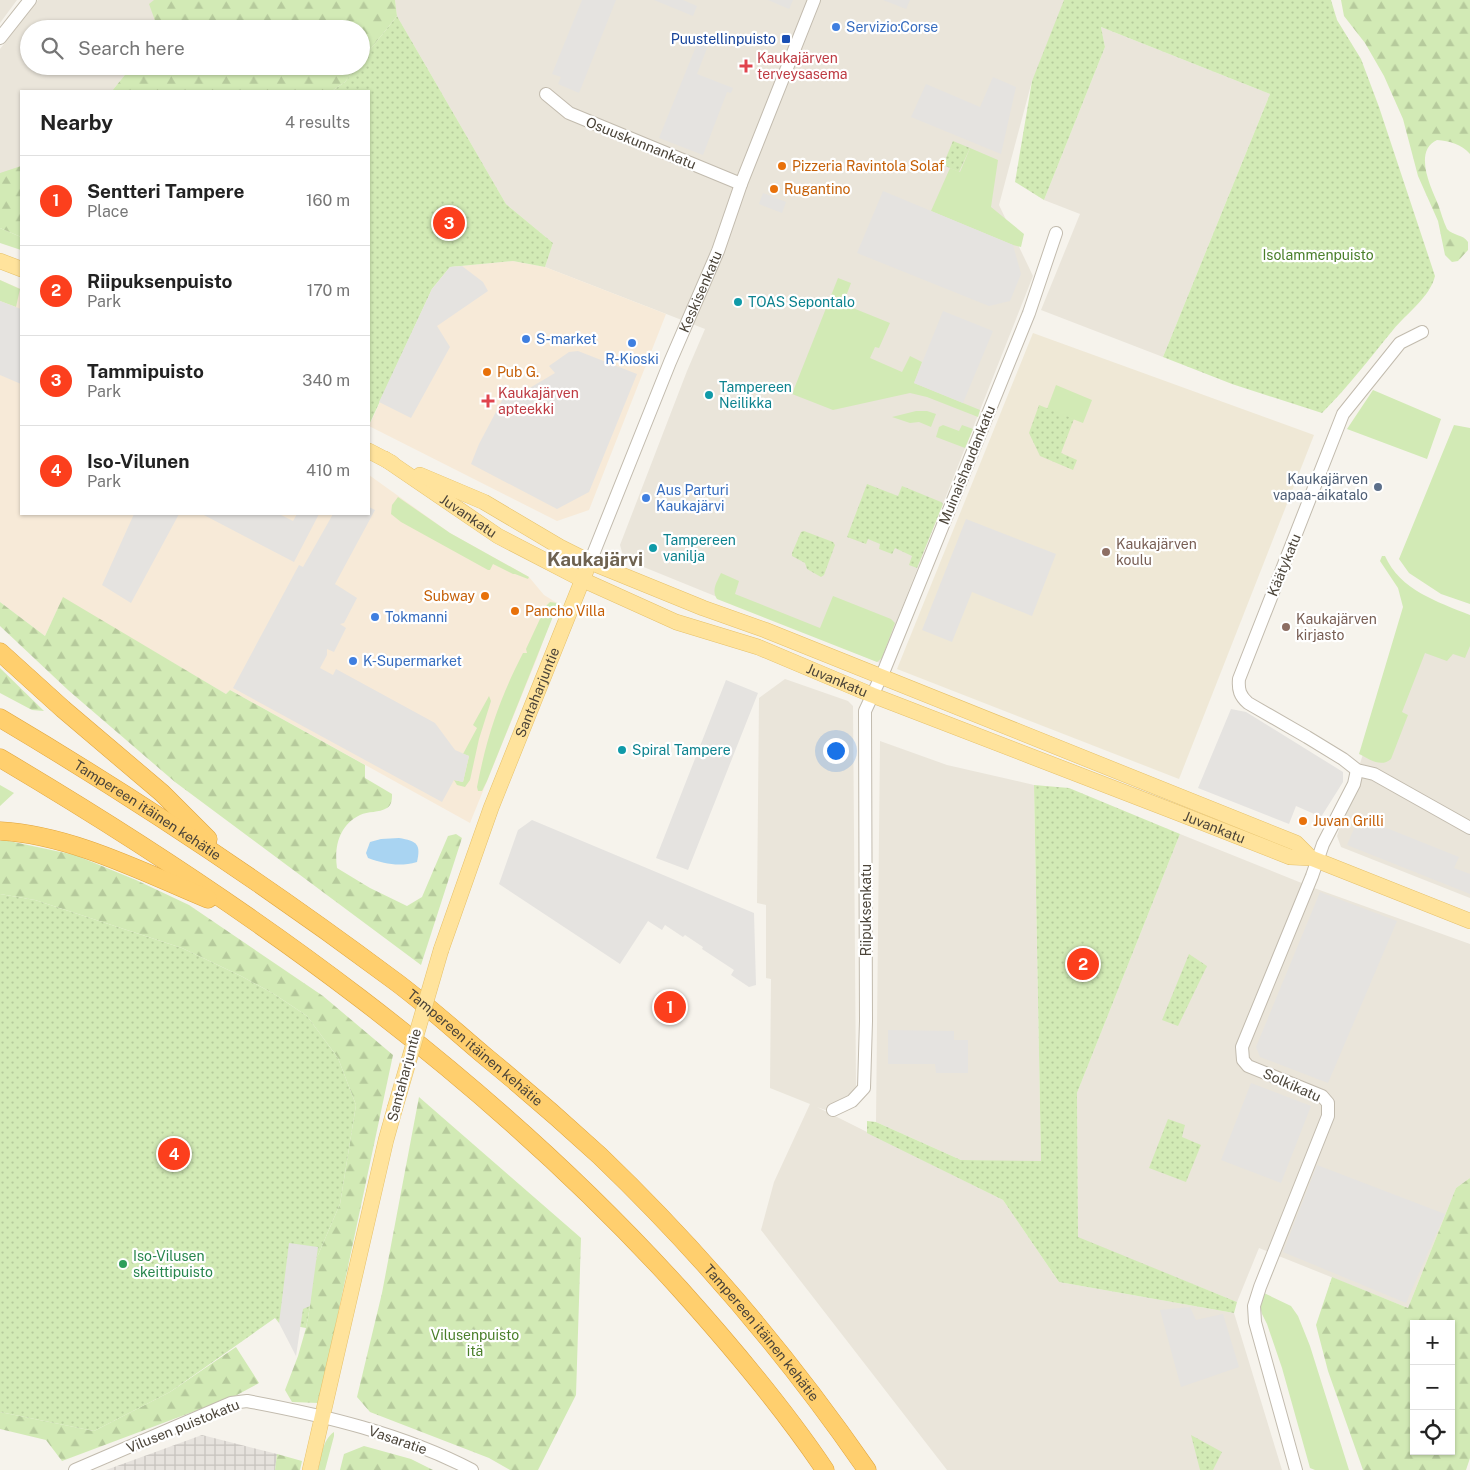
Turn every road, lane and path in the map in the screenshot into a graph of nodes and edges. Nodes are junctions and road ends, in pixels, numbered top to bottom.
1 (30, 0) edge
2 (814, 0) edge
3 (0, 38) edge
4 (546, 94) dead end
5 (741, 184) junction
6 (1056, 232) dead end
7 (0, 261) edge
8 (20, 269) edge
9 (1422, 332) dead end
10 (370, 452) edge
11 (385, 459) junction
12 (590, 562) junction
13 (583, 580) junction
14 (0, 652) edge
15 (880, 676) junction
16 (872, 695) junction
17 (0, 718) edge
18 (0, 758) edge
19 (1357, 770) junction
20 (1470, 828) edge
21 (0, 832) edge
22 (1314, 859) junction
23 (240, 871) junction
24 (246, 914) junction
25 (1470, 921) edge
26 (834, 1110) dead end
27 (323, 1416) junction
28 (75, 1470) edge
29 (310, 1470) edge
30 (472, 1470) edge
31 (826, 1470) edge
32 (867, 1470) edge
33 (1296, 1470) edge

1 - 3 street
2 - 5 street, Keskisenkatu
4 - 5 street, Osuuskunnankatu
5 - 12 street, Keskisenkatu
6 - 15 street, Muinaishaudankatu
7 - 8 main road
9 - 19 street, Käätykatu
10 - 11 main road, Juvankatu
11 - 12 main road, Juvankatu
11 - 13 main road, Juvankatu
12 - 13 main road, Keskisenkatu
12 - 15 main road, Juvankatu
13 - 16 main road, Juvankatu
13 - 27 main road, Santaharjuntie, bridge
14 - 23 highway
15 - 16 street, Muinaishaudankatu
15 - 22 main road, Juvankatu
16 - 22 main road, Juvankatu
16 - 26 street, Riipuksenkatu
17 - 23 highway, Tampereen itäinen kehätie
18 - 24 highway
19 - 20 street, Käätykatu
19 - 22 street, Solkikatu
21 - 24 highway
22 - 25 main road, Juvankatu
22 - 33 street, Solkikatu
23 - 32 highway, Tampereen itäinen kehätie
24 - 31 highway
27 - 28 street, Vilusen puistokatu
27 - 29 main road, Santaharjuntie
27 - 30 street, Vasaratie

